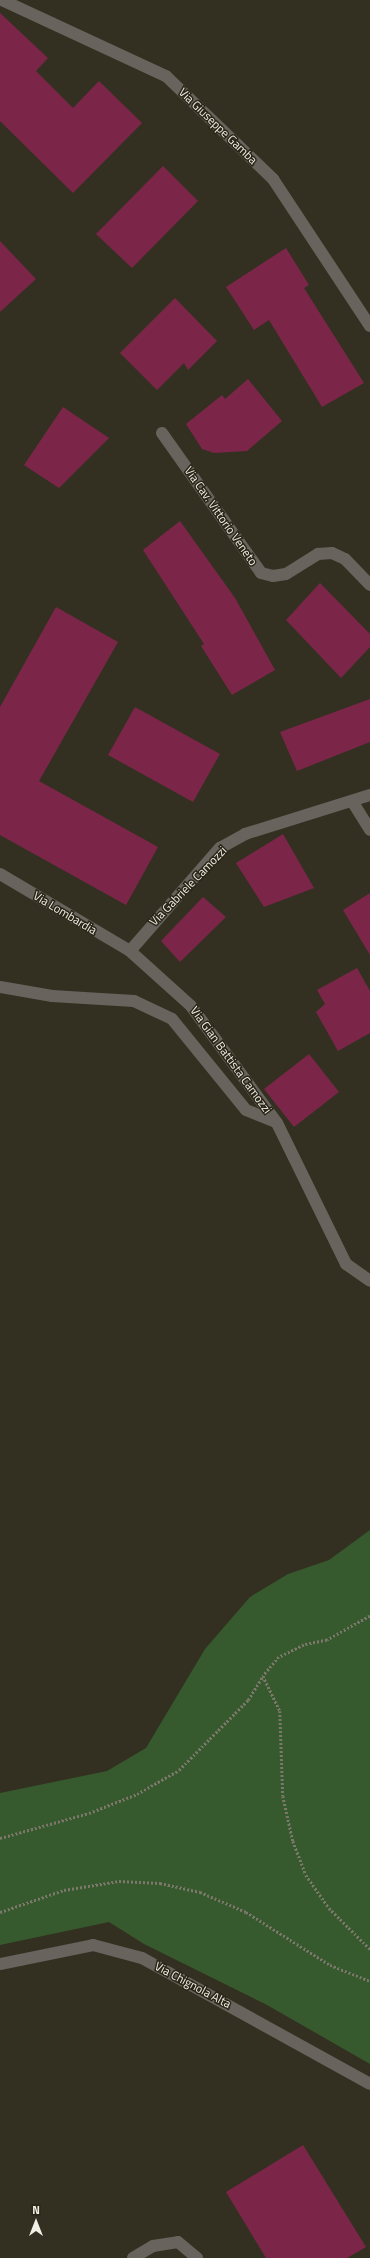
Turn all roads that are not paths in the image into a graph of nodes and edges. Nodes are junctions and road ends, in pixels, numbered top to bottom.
1 (2, 0) edge
2 (370, 326) edge
3 (162, 433) dead end
4 (370, 585) edge
5 (370, 795) edge
6 (352, 801) junction
7 (370, 830) edge
8 (0, 874) edge
9 (130, 951) junction
10 (0, 987) edge
11 (277, 1123) junction
12 (370, 1281) edge
13 (0, 1964) edge
14 (370, 2084) edge
15 (133, 2258) edge
16 (197, 2258) edge

1 - 2 street, Via Giuseppe Gamba
3 - 4 street, Via Cav. Vittorio Veneto
5 - 6 street, Via Gabriele Camozzi
6 - 7 street
6 - 9 street, Via Gabriele Camozzi
8 - 9 street, Via Lombardia
9 - 11 street, Via Gian Battista Camozzi
10 - 11 street, Via Gian Battista Camozzi
11 - 12 street, Via Gian Battista Camozzi
13 - 14 street, Via Chignola Alta
15 - 16 street

